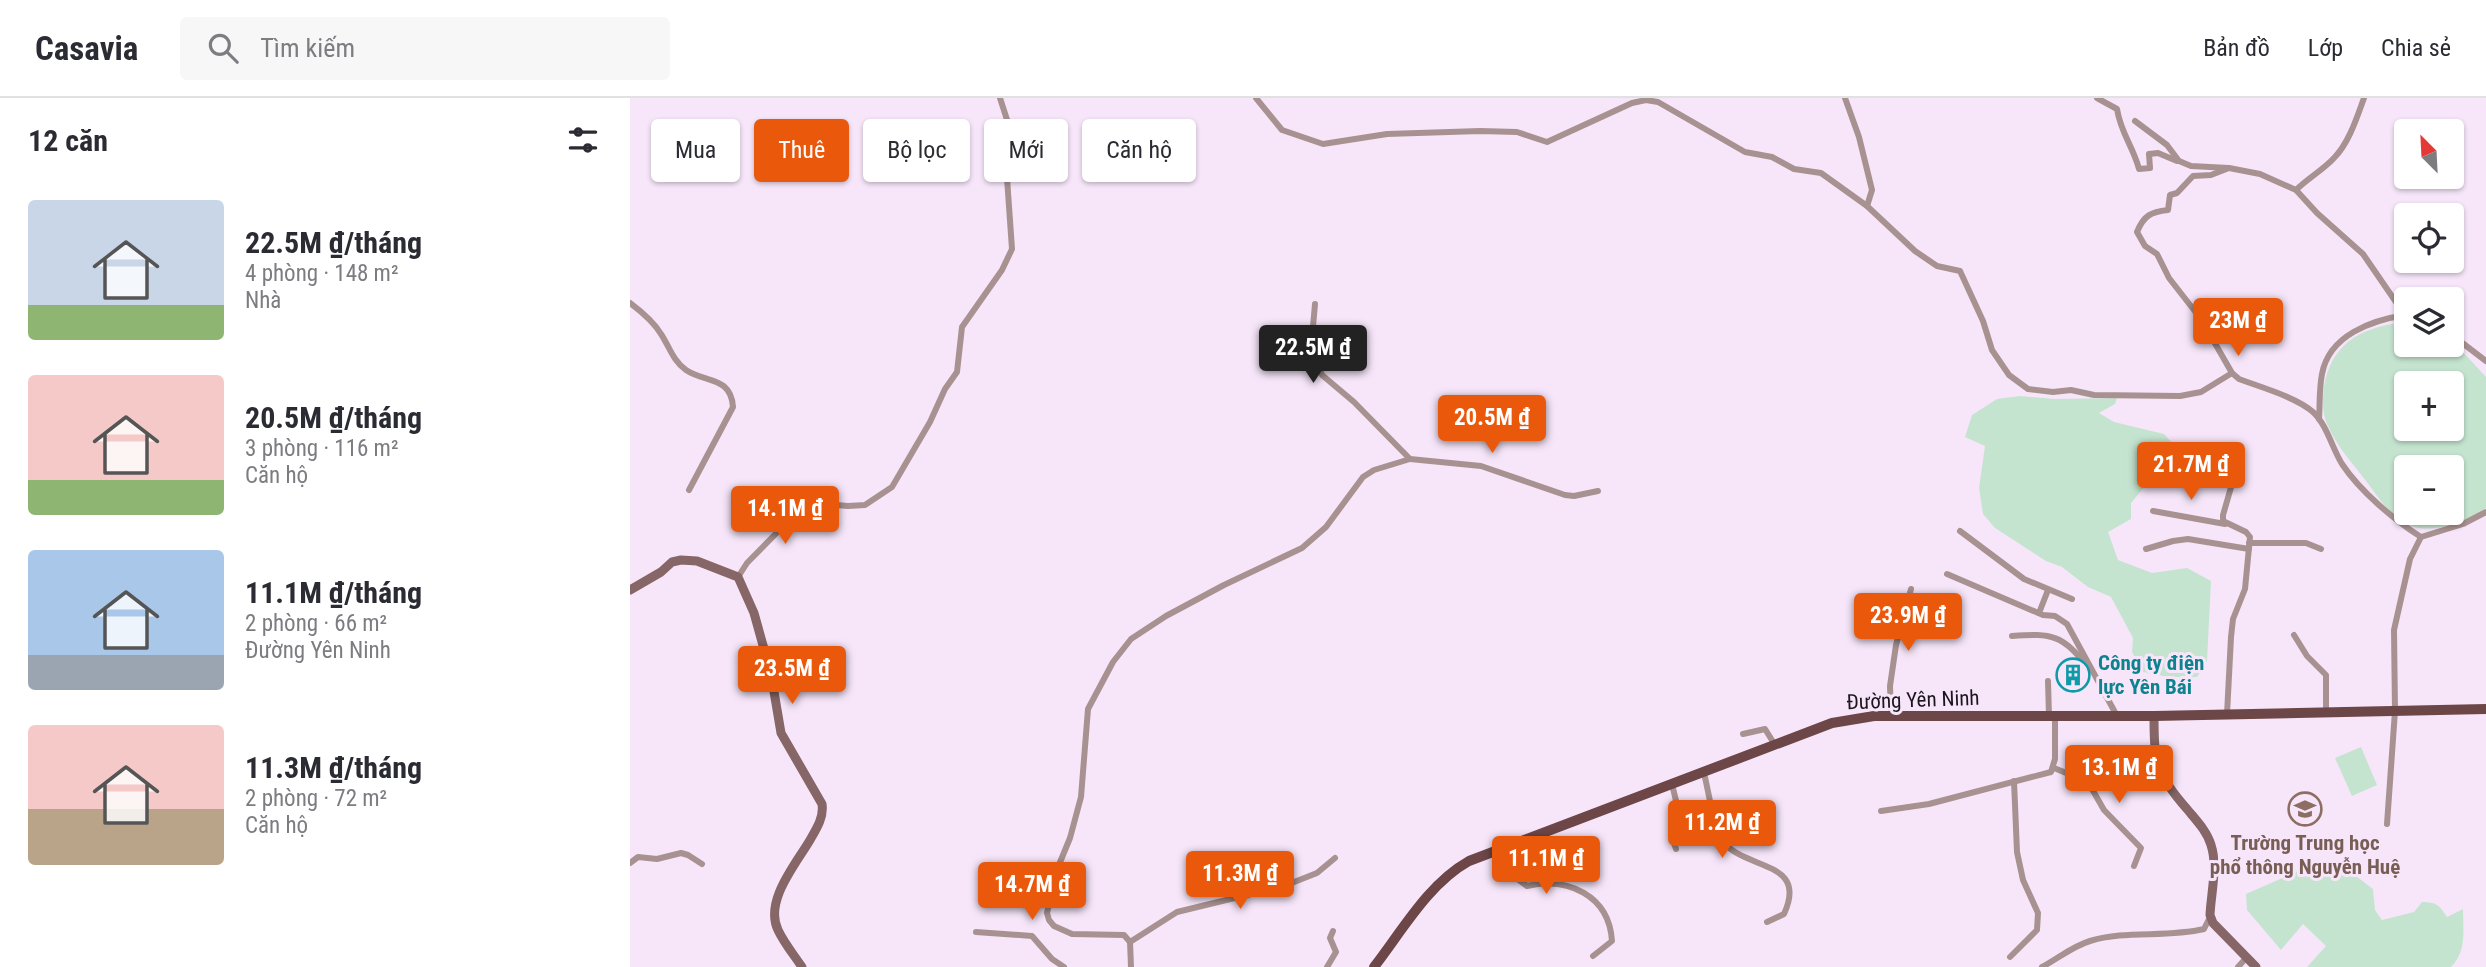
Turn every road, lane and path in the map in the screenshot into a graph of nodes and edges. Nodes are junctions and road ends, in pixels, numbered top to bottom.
1 (1000, 98) edge
2 (1256, 98) edge
3 (1845, 98) edge
4 (2097, 98) edge
5 (2364, 98) edge
6 (2135, 121) dead end
7 (2179, 161) junction
8 (2229, 167) junction
9 (2296, 190) junction
10 (1867, 205) junction
11 (2394, 299) edge
12 (630, 303) edge
13 (1315, 304) dead end
14 (2394, 316) edge
15 (2464, 343) edge
16 (2485, 358) edge
17 (2232, 373) junction
18 (2319, 419) junction
19 (1410, 459) junction
20 (2236, 470) dead end
21 (689, 490) dead end
22 (1598, 491) dead end
23 (2153, 511) dead end
24 (2486, 512) edge
25 (2225, 524) junction
26 (1960, 531) dead end
27 (2421, 537) junction
28 (2249, 546) junction
29 (2146, 549) dead end
30 (2321, 549) dead end
31 (1947, 574) dead end
32 (738, 577) junction
33 (631, 589) edge
34 (1911, 589) dead end
35 (2048, 590) junction
36 (2072, 599) dead end
37 (2039, 614) junction
38 (2294, 635) dead end
39 (2012, 636) dead end
40 (2097, 678) junction
41 (2048, 681) dead end
42 (2486, 709) edge
43 (2395, 711) junction
44 (2326, 712) junction
45 (2227, 714) junction
46 (1891, 716) junction
47 (2052, 716) junction
48 (2117, 716) junction
49 (2154, 716) junction
50 (1743, 734) dead end
51 (1775, 745) junction
52 (2054, 768) junction
53 (1704, 773) junction
54 (2014, 781) junction
55 (1672, 784) junction
56 (1881, 811) dead end
57 (2387, 824) dead end
58 (1676, 849) dead end
59 (1499, 851) junction
60 (1335, 858) dead end
61 (630, 863) edge
62 (702, 864) dead end
63 (2134, 866) dead end
64 (2210, 915) junction
65 (1767, 922) dead end
66 (1333, 931) dead end
67 (975, 932) dead end
68 (1130, 942) junction
69 (1593, 956) dead end
70 (2010, 957) dead end
71 (2246, 958) junction
72 (802, 967) edge
73 (1064, 967) edge
74 (1131, 967) edge
75 (1327, 967) edge
76 (1374, 967) edge
77 (2042, 967) edge
78 (2238, 967) edge
79 (2256, 967) edge

1 - 32 street
2 - 10 street
3 - 10 street
4 - 7 street
5 - 9 street
6 - 7 street
7 - 8 street
8 - 9 street
8 - 17 street
9 - 11 street
10 - 17 street
12 - 21 street
13 - 19 street
14 - 18 street
15 - 16 street
17 - 18 street
18 - 27 street
19 - 22 street
19 - 68 street
20 - 25 street
23 - 25 street
24 - 27 street
25 - 28 street
26 - 35 street
27 - 43 street
28 - 29 street
28 - 30 street
28 - 45 street
31 - 37 street
32 - 33 street
32 - 72 street
34 - 46 street
35 - 36 street
35 - 37 street
37 - 40 street
38 - 44 street
39 - 40 street
40 - 48 street
41 - 47 street
42 - 43 main road, Đường Yên Ninh
43 - 44 main road, Đường Yên Ninh
43 - 57 street
44 - 45 main road, Đường Yên Ninh
45 - 49 main road, Đường Yên Ninh
46 - 47 main road, Đường Yên Ninh
46 - 51 main road, Đường Yên Ninh
47 - 48 main road, Đường Yên Ninh
47 - 52 street
48 - 49 main road, Đường Yên Ninh
49 - 64 street
50 - 51 street
51 - 53 main road, Đường Yên Ninh
52 - 54 street
52 - 63 street
53 - 55 main road, Đường Yên Ninh
53 - 65 street
54 - 56 street
54 - 70 street
55 - 58 street
55 - 59 main road, Đường Yên Ninh
59 - 69 street
59 - 76 main road, Đường Yên Ninh
60 - 68 street
61 - 62 street
64 - 71 street
64 - 77 street
66 - 75 street
67 - 73 street
68 - 74 street
71 - 78 street
71 - 79 street

